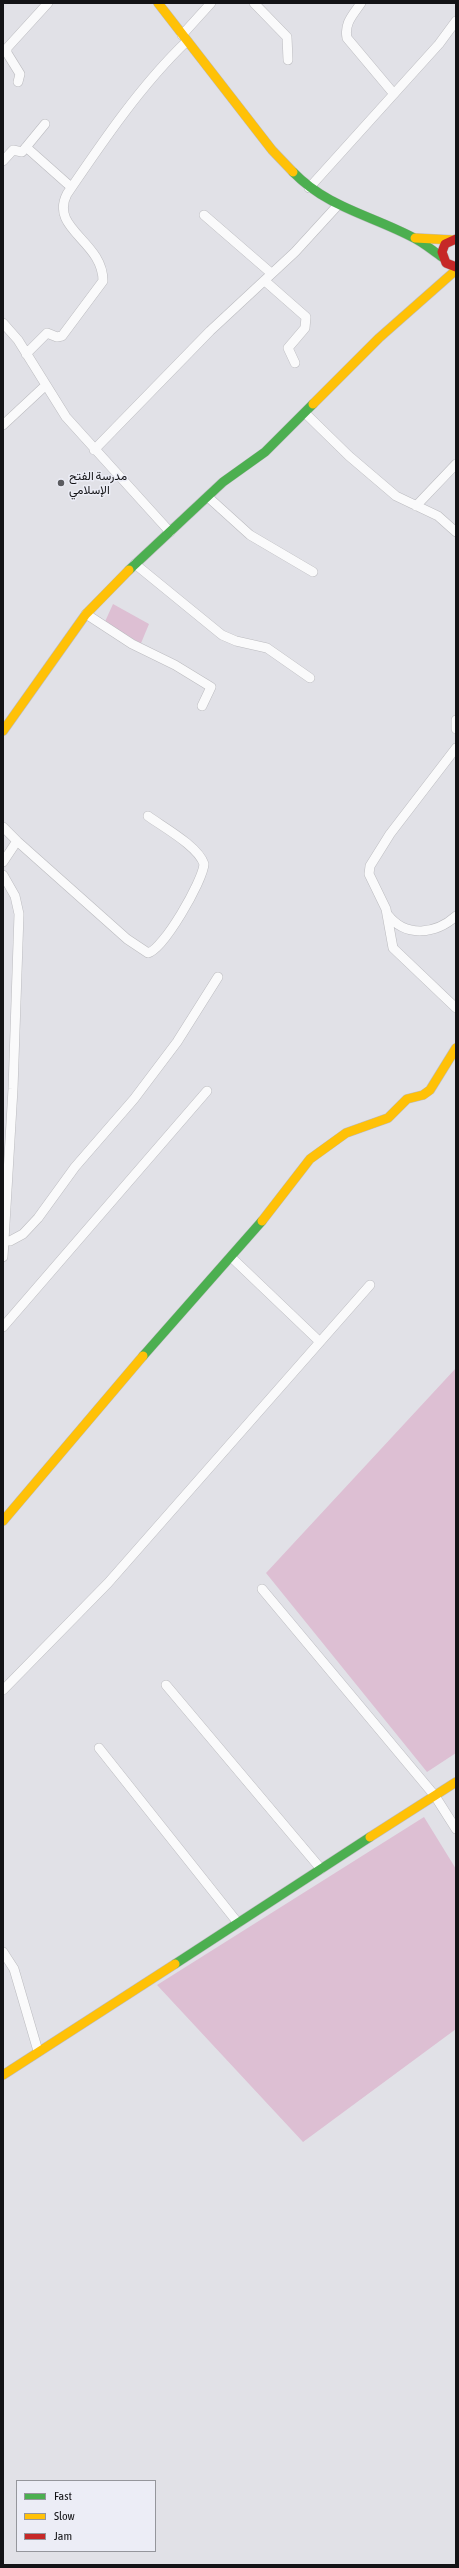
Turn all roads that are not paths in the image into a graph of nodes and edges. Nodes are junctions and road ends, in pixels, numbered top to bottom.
1 (48, 3) edge
2 (158, 3) edge
3 (211, 3) edge
4 (254, 3) edge
5 (361, 3) edge
6 (456, 21) edge
7 (184, 38) junction
8 (288, 60) dead end
9 (18, 82) dead end
10 (394, 94) junction
11 (44, 124) dead end
12 (26, 147) junction
13 (3, 161) edge
14 (71, 187) junction
15 (309, 188) junction
16 (338, 205) junction
17 (204, 215) dead end
18 (414, 238) junction
19 (455, 240) edge
20 (443, 258) junction
21 (456, 269) edge
22 (268, 277) junction
23 (433, 289) junction
24 (3, 323) edge
25 (26, 354) junction
26 (295, 363) dead end
27 (46, 385) junction
28 (305, 413) junction
29 (3, 425) edge
30 (94, 450) junction
31 (456, 464) edge
32 (208, 497) junction
33 (416, 506) junction
34 (170, 532) junction
35 (456, 532) edge
36 (135, 564) junction
37 (313, 572) dead end
38 (86, 614) junction
39 (310, 678) dead end
40 (202, 706) dead end
41 (456, 720) edge
42 (4, 727) edge
43 (456, 729) edge
44 (456, 748) edge
45 (148, 816) dead end
46 (3, 827) edge
47 (17, 841) junction
48 (3, 862) edge
49 (3, 875) edge
50 (388, 915) junction
51 (456, 916) edge
52 (218, 978) dead end
53 (456, 1008) edge
54 (456, 1048) edge
55 (207, 1091) dead end
56 (4, 1241) edge
57 (3, 1257) edge
58 (231, 1257) junction
59 (370, 1285) dead end
60 (3, 1327) edge
61 (320, 1342) junction
62 (3, 1521) edge
63 (262, 1589) dead end
64 (166, 1685) dead end
65 (3, 1690) edge
66 (99, 1748) dead end
67 (456, 1782) edge
68 (435, 1796) junction
69 (456, 1829) edge
70 (321, 1869) junction
71 (238, 1923) junction
72 (3, 1952) edge
73 (38, 2051) junction
74 (3, 2075) edge

1 - 9 street
2 - 7 street
3 - 7 street
4 - 8 street
5 - 10 street
6 - 10 street
7 - 14 street
7 - 15 street
10 - 15 street
11 - 12 street
12 - 13 street
12 - 14 street
14 - 25 street
15 - 16 street
16 - 18 street
16 - 22 street
17 - 22 street
18 - 19 street
18 - 20 street
19 - 20 street
20 - 21 street
20 - 23 street
21 - 23 street
22 - 26 street
22 - 30 street
23 - 28 street
24 - 25 street
25 - 27 street
27 - 29 street
27 - 30 street
28 - 32 street
28 - 33 street
30 - 34 street
31 - 33 street
32 - 34 street
32 - 37 street
33 - 35 street
34 - 36 street
36 - 38 street
36 - 39 street
38 - 40 street
38 - 42 street
41 - 43 street
44 - 50 street
45 - 47 street
46 - 47 street
47 - 48 street
49 - 56 street
50 - 51 street
50 - 53 street
52 - 56 street
54 - 58 street
55 - 60 street
56 - 57 street
58 - 61 street
58 - 62 street
59 - 61 street
61 - 65 street
63 - 68 street
64 - 70 street
66 - 71 street
67 - 68 street
68 - 69 street
68 - 70 street
70 - 71 street
71 - 73 street
72 - 73 street
73 - 74 street

